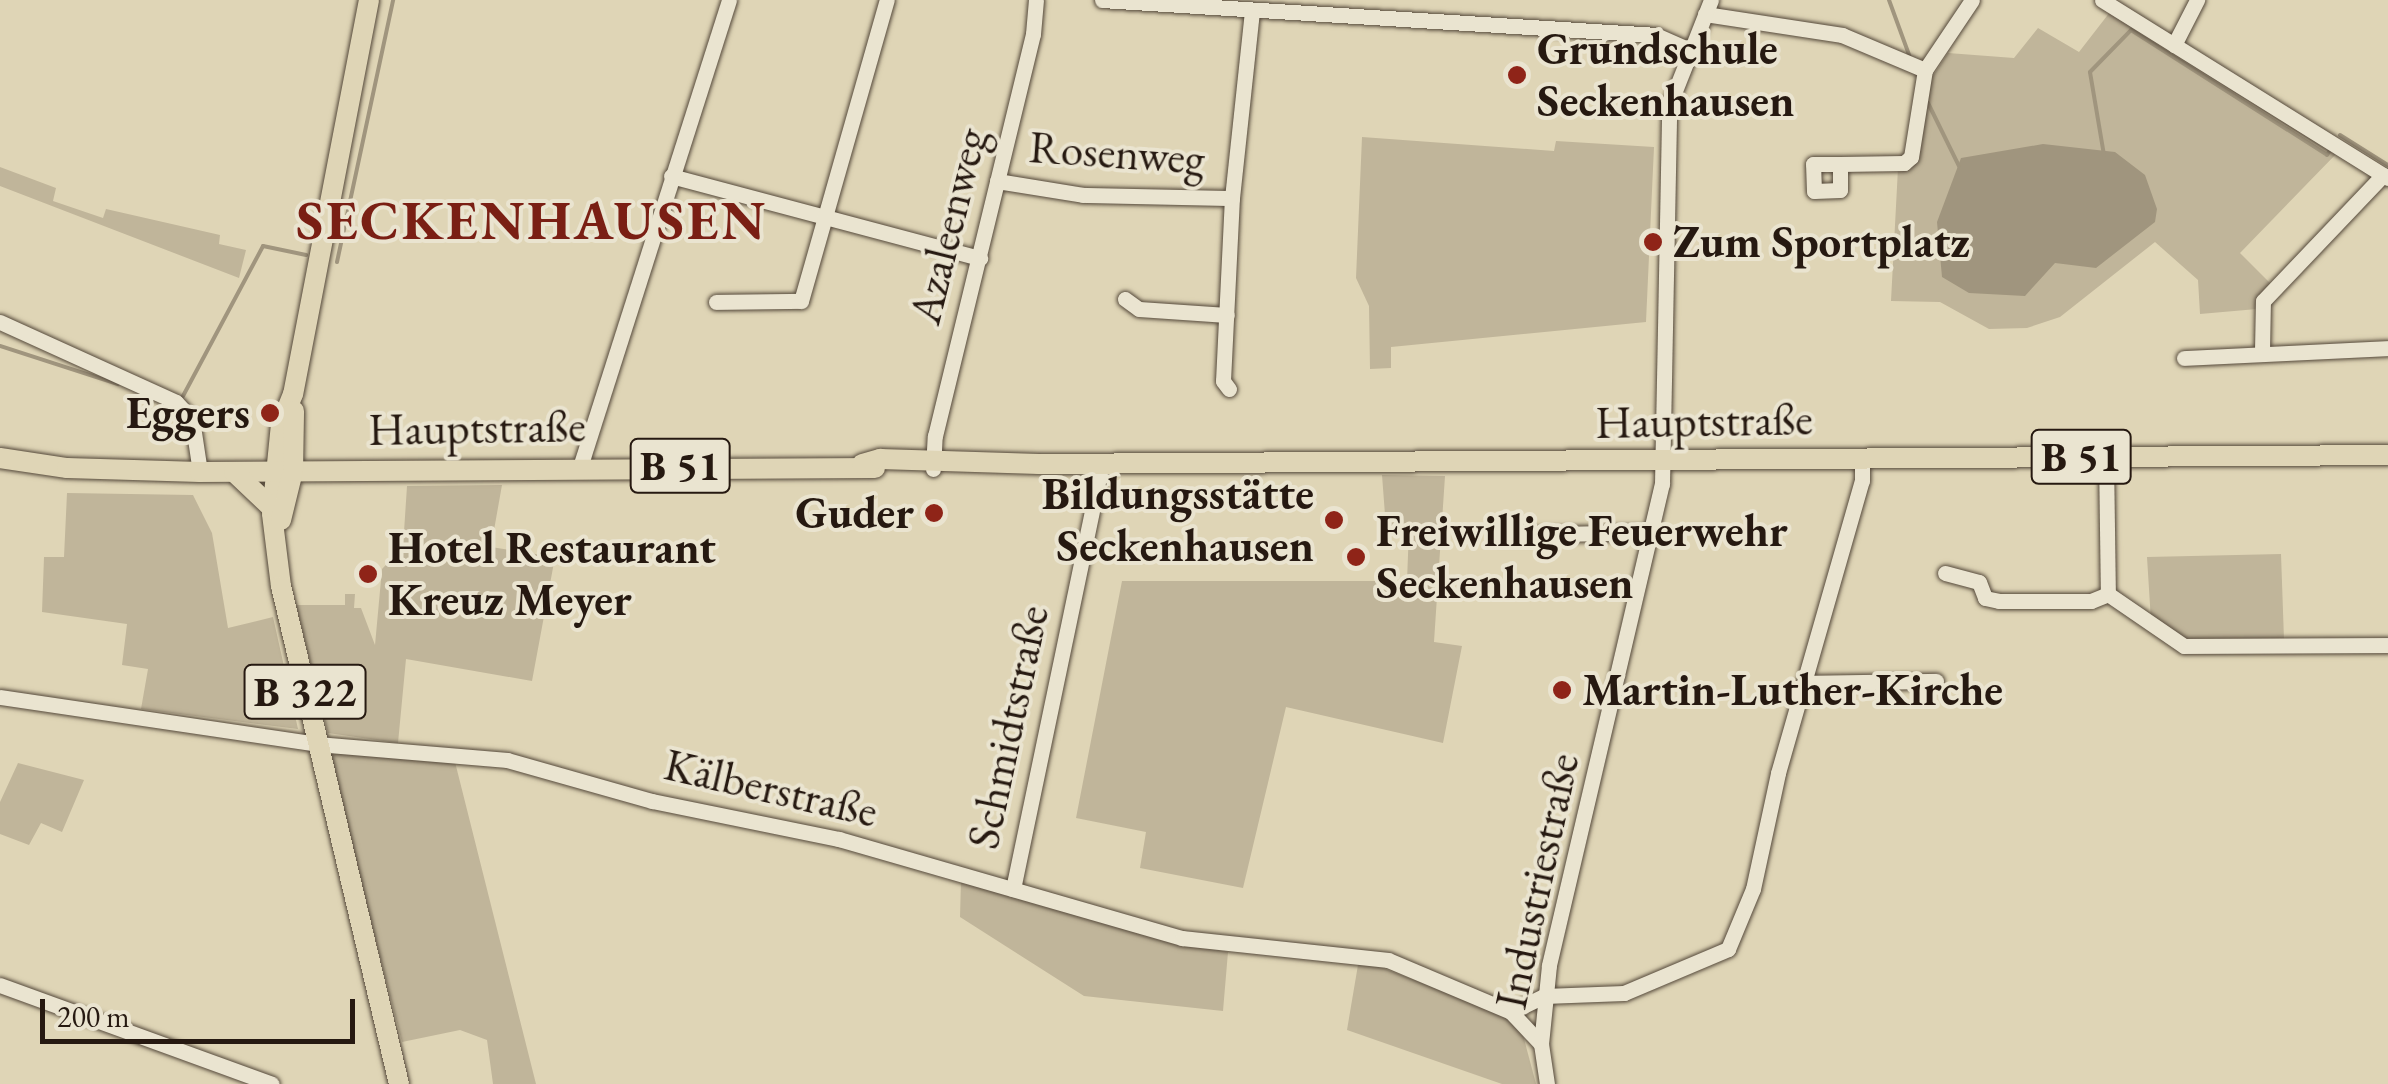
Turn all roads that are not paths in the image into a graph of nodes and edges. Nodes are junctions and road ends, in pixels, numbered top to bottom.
1 (369, 0) edge
2 (729, 0) edge
3 (887, 0) edge
4 (1036, 0) edge
5 (1102, 0) edge
6 (1972, 0) edge
7 (2102, 0) edge
8 (2197, 0) edge
9 (1127, 1) edge
10 (1219, 4) edge
11 (1708, 7) edge
12 (1252, 10) junction
13 (2174, 45) junction
14 (1690, 50) junction
15 (1925, 70) junction
16 (1840, 164) dead end
17 (672, 176) junction
18 (2386, 177) edge
19 (997, 181) junction
20 (1232, 198) junction
21 (825, 220) junction
22 (980, 258) junction
23 (1126, 299) dead end
24 (716, 302) dead end
25 (1227, 315) junction
26 (0, 322) edge
27 (2388, 348) edge
28 (2262, 351) junction
29 (2184, 358) dead end
30 (1229, 389) dead end
31 (293, 394) junction
32 (294, 434) junction
33 (2388, 455) edge
34 (2106, 456) junction
35 (0, 458) edge
36 (1862, 459) junction
37 (1663, 460) junction
38 (1102, 463) junction
39 (933, 464) junction
40 (580, 467) junction
41 (332, 470) junction
42 (200, 472) junction
43 (234, 472) junction
44 (283, 472) junction
45 (272, 508) junction
46 (1652, 532) junction
47 (276, 533) junction
48 (1500, 534) dead end
49 (1945, 573) dead end
50 (2108, 594) junction
51 (2388, 645) edge
52 (1936, 682) dead end
53 (1805, 684) junction
54 (0, 697) edge
55 (317, 744) junction
56 (1013, 889) junction
57 (0, 985) edge
58 (1544, 996) junction
59 (1512, 1012) junction
60 (1541, 1044) junction
61 (272, 1084) edge
62 (399, 1084) edge
63 (1546, 1084) edge

1 - 31 main road, B 322
2 - 17 street
3 - 21 street
4 - 19 street, Azaleenweg
5 - 9 street
6 - 15 street
7 - 13 street
8 - 13 street
9 - 10 street
10 - 12 street
11 - 14 street
11 - 15 street
12 - 14 street
12 - 20 street, Rosenweg
13 - 18 street
14 - 37 street
15 - 16 street
17 - 21 street
17 - 40 street
18 - 28 street
19 - 20 street, Rosenweg
19 - 22 street, Azaleenweg
20 - 25 street, Rosenweg
21 - 22 street
21 - 24 street
22 - 39 street, Azaleenweg
23 - 25 street
25 - 30 street, Rosenweg
26 - 42 street
27 - 28 street
28 - 29 street
31 - 32 main road, B 322
31 - 44 main road, B 322
32 - 41 main road
32 - 44 main road, B 322
33 - 34 main road, Hauptstraße / B 51
34 - 36 main road, Hauptstraße / B 51
34 - 50 street
35 - 42 main road, B 51
36 - 37 main road, Hauptstraße / B 51
36 - 53 street
37 - 38 main road, Hauptstraße / B 51
37 - 46 street, Industriestraße
38 - 39 main road, Hauptstraße / B 51
38 - 56 street, Schmidtstraße
39 - 40 main road, Hauptstraße / B 51
40 - 41 main road, Hauptstraße / B 51
41 - 44 main road, B 51
42 - 43 main road, B 51
43 - 44 main road, B 51
43 - 45 main road
44 - 45 main road, B 322
44 - 47 main road, B 322
45 - 47 main road, B 322
46 - 48 street
46 - 58 street, Industriestraße
47 - 55 main road, B 322
49 - 50 street
50 - 51 street
52 - 53 street
53 - 58 street
54 - 55 street, Kälberstraße
55 - 56 street, Kälberstraße
55 - 62 main road, B 322
56 - 59 street, Kälberstraße
57 - 61 street
58 - 59 street
58 - 60 street, Industriestraße
59 - 60 street, Kälberstraße
60 - 63 street, Industriestraße

